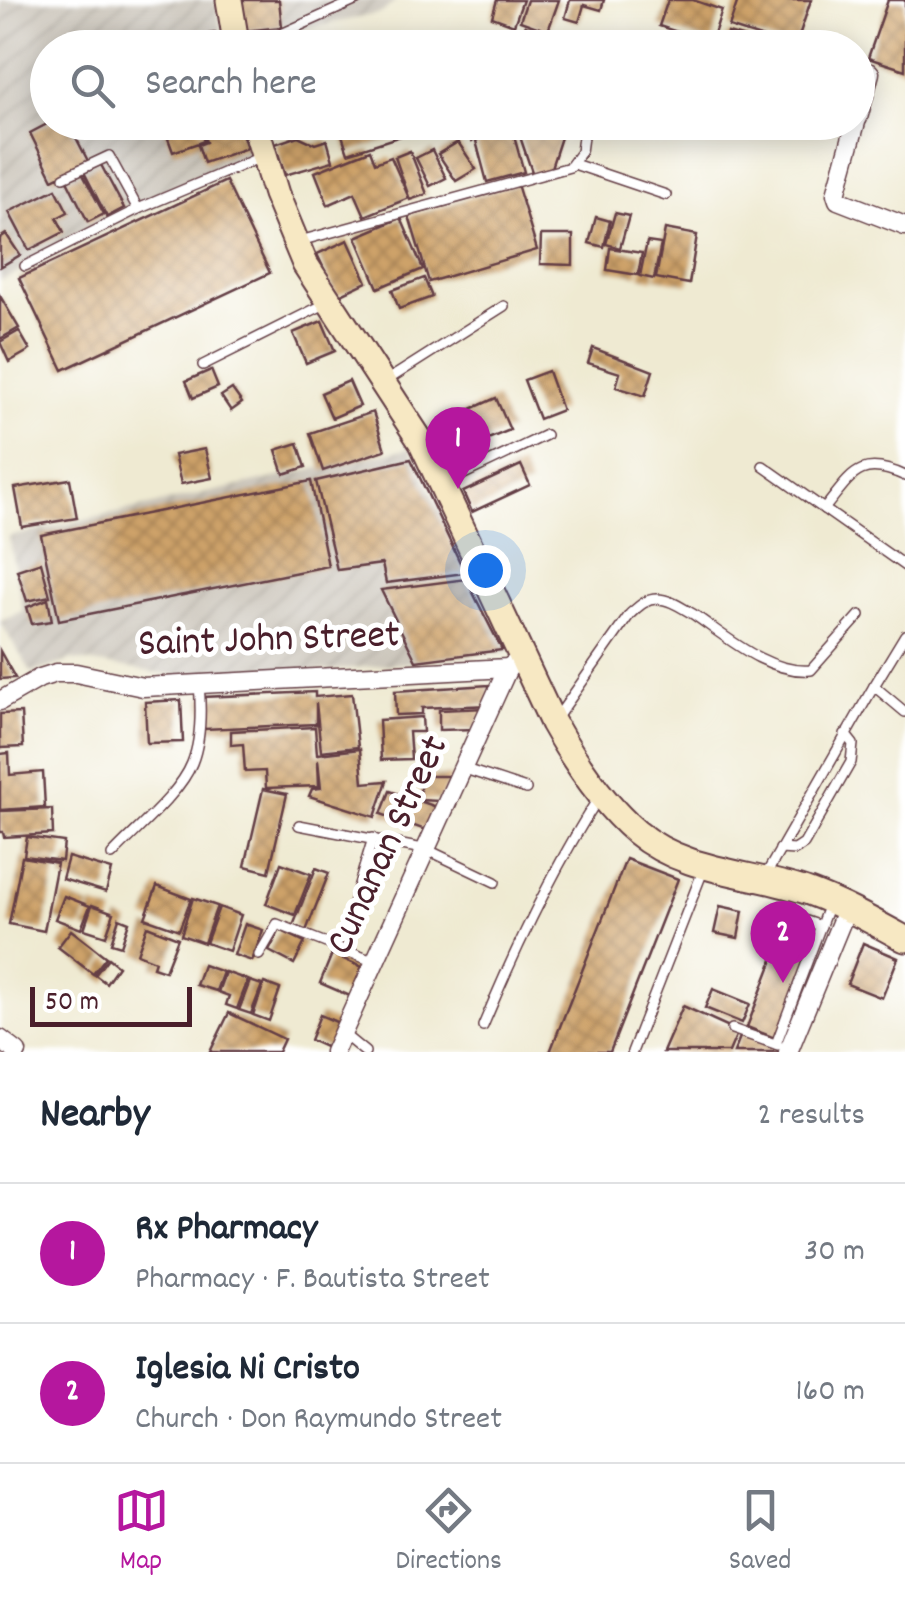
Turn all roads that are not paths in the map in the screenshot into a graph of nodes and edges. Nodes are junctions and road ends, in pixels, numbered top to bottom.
1 (228, 0) edge
2 (357, 0) edge
3 (234, 30) edge
4 (290, 30) edge
5 (259, 140) edge
6 (582, 140) edge
7 (851, 140) edge
8 (263, 156) junction
9 (574, 164) junction
10 (64, 177) dead end
11 (666, 195) dead end
12 (138, 209) junction
13 (905, 226) edge
14 (294, 242) junction
15 (25, 266) dead end
16 (328, 303) junction
17 (504, 306) dead end
18 (203, 364) dead end
19 (384, 382) junction
20 (546, 436) dead end
21 (762, 466) dead end
22 (905, 476) edge
23 (441, 485) junction
24 (824, 509) junction
25 (905, 566) edge
26 (860, 615) dead end
27 (905, 635) edge
28 (515, 663) junction
29 (199, 683) junction
30 (874, 686) junction
31 (0, 687) edge
32 (20, 688) junction
33 (0, 701) edge
34 (905, 712) edge
35 (553, 723) junction
36 (846, 734) junction
37 (465, 769) junction
38 (526, 788) dead end
39 (601, 794) junction
40 (299, 825) dead end
41 (373, 838) junction
42 (780, 849) junction
43 (428, 850) junction
44 (112, 854) dead end
45 (705, 866) junction
46 (763, 880) junction
47 (496, 882) dead end
48 (839, 905) junction
49 (351, 911) dead end
50 (786, 914) dead end
51 (821, 926) junction
52 (905, 939) edge
53 (260, 955) dead end
54 (376, 962) junction
55 (483, 1026) dead end
56 (732, 1029) dead end
57 (343, 1034) junction
58 (0, 1039) edge
59 (785, 1048) edge
60 (16, 1052) edge
61 (334, 1052) edge
62 (365, 1052) edge
63 (632, 1052) edge

1 - 3 main road
2 - 4 lane
5 - 8 main road
6 - 9 lane
7 - 13 street
8 - 12 lane
8 - 14 main road
9 - 11 lane
9 - 14 lane
10 - 12 lane
12 - 15 lane
14 - 16 main road
16 - 18 lane
16 - 19 main road
17 - 19 lane
19 - 23 main road
20 - 23 lane
21 - 24 lane
22 - 24 lane
23 - 28 main road
24 - 25 lane
26 - 35 lane
27 - 30 lane
28 - 29 street, Saint John Street
28 - 35 main road
28 - 37 street, Cunanan Street
29 - 32 street, Saint John Street
29 - 44 lane
30 - 34 lane
30 - 36 lane
31 - 32 street, Saint John Street
32 - 33 street, Saint John Street
35 - 39 main road
36 - 42 lane
36 - 42 lane
37 - 38 lane
37 - 43 street, Cunanan Street
39 - 45 main road
39 - 55 lane
40 - 41 lane
41 - 43 lane
41 - 49 lane
42 - 46 lane
43 - 47 lane
43 - 54 street, Cunanan Street
45 - 46 main road
45 - 63 lane
46 - 48 main road
48 - 51 lane
48 - 52 main road
48 - 59 street
50 - 51 lane
51 - 59 lane
53 - 54 lane
54 - 57 street, Cunanan Street
56 - 59 lane
57 - 61 street, Cunanan Street
57 - 62 lane
58 - 60 street

